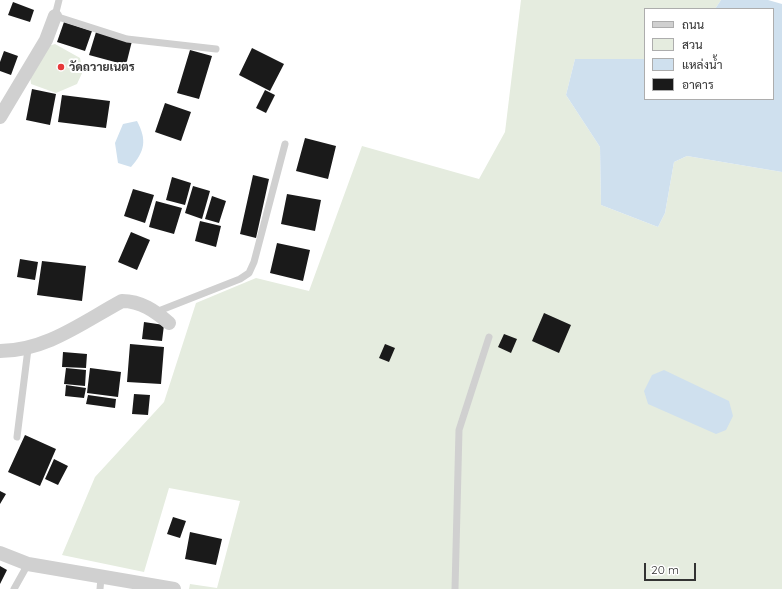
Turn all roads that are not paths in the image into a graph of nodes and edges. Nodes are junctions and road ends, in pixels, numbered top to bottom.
1 (59, 0) edge
2 (55, 16) junction
3 (216, 49) dead end
4 (0, 117) edge
5 (285, 144) dead end
6 (156, 312) junction
7 (169, 323) dead end
8 (489, 337) dead end
9 (28, 349) junction
10 (0, 351) edge
11 (17, 437) dead end
12 (0, 553) edge
13 (28, 564) junction
14 (101, 583) edge
15 (14, 589) edge
16 (174, 589) edge
17 (455, 589) edge

1 - 2 lane
2 - 3 lane
2 - 4 street
5 - 6 lane
6 - 7 street
6 - 9 street
8 - 17 lane
9 - 10 street
9 - 11 lane
12 - 13 street
13 - 14 street
13 - 15 lane
14 - 16 street

